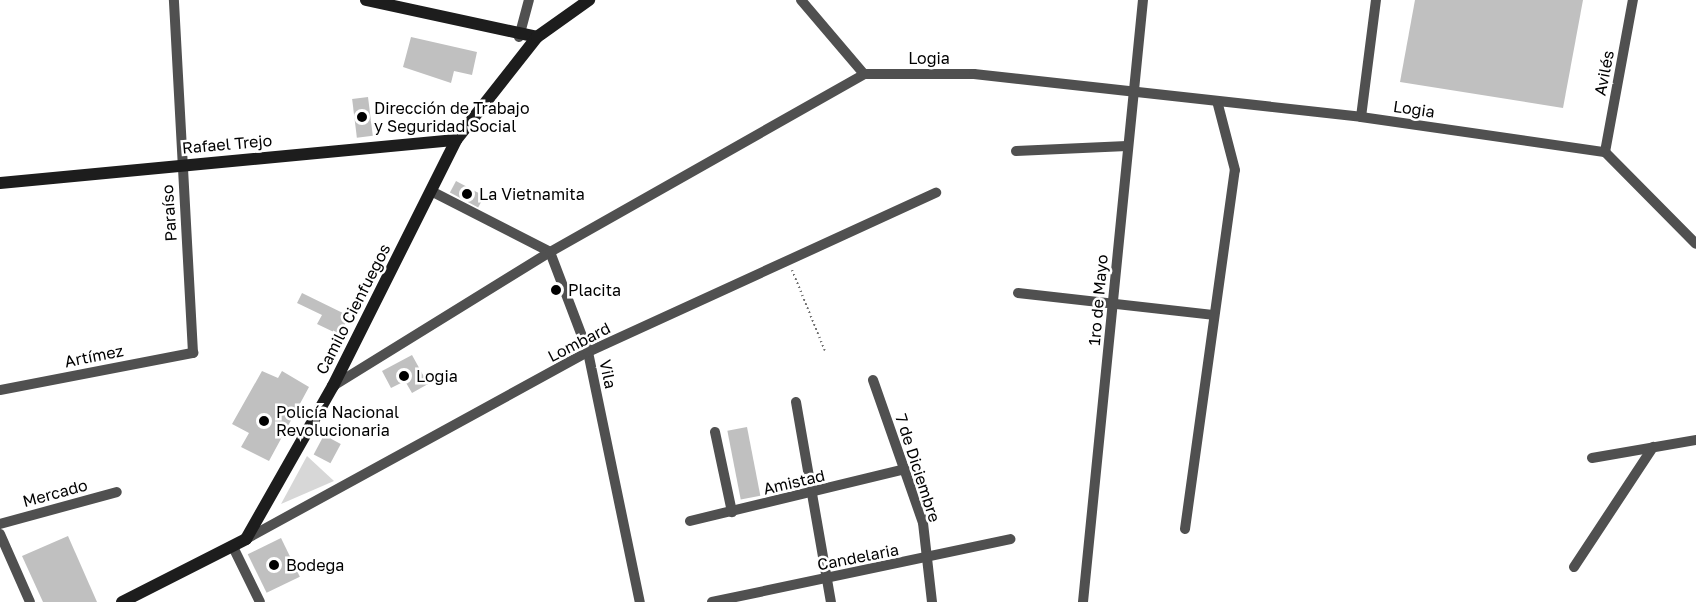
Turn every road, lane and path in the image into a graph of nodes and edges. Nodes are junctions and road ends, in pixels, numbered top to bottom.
1 (174, 0) edge
2 (366, 0) edge
3 (529, 0) edge
4 (589, 0) edge
5 (801, 0) edge
6 (1143, 0) edge
7 (1376, 0) edge
8 (1633, 0) edge
9 (519, 37) junction
10 (537, 37) junction
11 (864, 74) junction
12 (1133, 93) junction
13 (1217, 101) junction
14 (1361, 117) junction
15 (456, 140) junction
16 (1127, 146) junction
17 (1016, 151) dead end
18 (1605, 152) junction
19 (180, 165) junction
20 (0, 183) edge
21 (430, 191) junction
22 (936, 193) dead end
23 (1696, 244) edge
24 (550, 252) junction
25 (788, 261) junction
26 (1018, 293) dead end
27 (1113, 305) junction
28 (1213, 315) junction
29 (825, 351) dead end
30 (588, 352) junction
31 (193, 353) joint
32 (873, 380) dead end
33 (333, 386) junction
34 (0, 390) edge
35 (796, 402) dead end
36 (715, 432) dead end
37 (1696, 440) edge
38 (1653, 447) junction
39 (1592, 458) dead end
40 (905, 469) junction
41 (117, 492) dead end
42 (811, 494) junction
43 (732, 512) junction
44 (690, 521) dead end
45 (0, 524) edge
46 (1185, 529) dead end
47 (0, 534) edge
48 (246, 539) junction
49 (1010, 539) dead end
50 (233, 547) junction
51 (925, 560) junction
52 (1574, 567) dead end
53 (825, 579) junction
54 (758, 597) edge
55 (30, 602) edge
56 (122, 602) edge
57 (260, 602) edge
58 (640, 602) edge
59 (712, 602) edge
60 (831, 602) edge
61 (932, 602) edge
62 (1083, 602) edge

1 - 19 street, Paraíso
2 - 9 main road
3 - 9 street
4 - 10 main road, Camilo Cienfuegos
5 - 11 street
6 - 12 street, 1ro de Mayo
7 - 14 street
8 - 18 street, Avilés
9 - 10 main road
10 - 15 main road, Camilo Cienfuegos
11 - 12 street, Logia
11 - 24 street, Logia
12 - 13 street, Logia
12 - 16 street, 1ro de Mayo
13 - 14 street, Logia
13 - 28 street
14 - 18 street, Logia
15 - 19 main road, Rafael Trejo
15 - 21 main road, Camilo Cienfuegos
16 - 17 street
16 - 27 street, 1ro de Mayo
18 - 23 street
19 - 20 main road, Rafael Trejo
19 - 31 street, Paraíso
21 - 24 street
21 - 33 main road, Camilo Cienfuegos
22 - 25 street, Lombard
24 - 30 street, Vila
24 - 33 street, Logia
25 - 29 path
25 - 30 street, Lombard
26 - 27 street
27 - 28 street
27 - 62 street, 1ro de Mayo
28 - 46 street
30 - 48 street, Lombard
30 - 58 street, Vila
31 - 34 street, Artímez
32 - 40 street, 7 de Diciembre
33 - 48 main road, Camilo Cienfuegos
35 - 42 street
36 - 43 street
37 - 38 street
38 - 39 street
38 - 52 street
40 - 42 street, Amistad
40 - 51 street, 7 de Diciembre
41 - 45 street, Mercado
42 - 43 street, Amistad
42 - 53 street
43 - 44 street, Amistad
47 - 55 street
48 - 50 main road, Camilo Cienfuegos
49 - 51 street, Candelaria
50 - 56 main road, Camilo Cienfuegos
50 - 57 street
51 - 53 street, Candelaria
51 - 61 street, 7 de Diciembre
53 - 54 street, Candelaria
53 - 60 street
54 - 59 street, Candelaria

